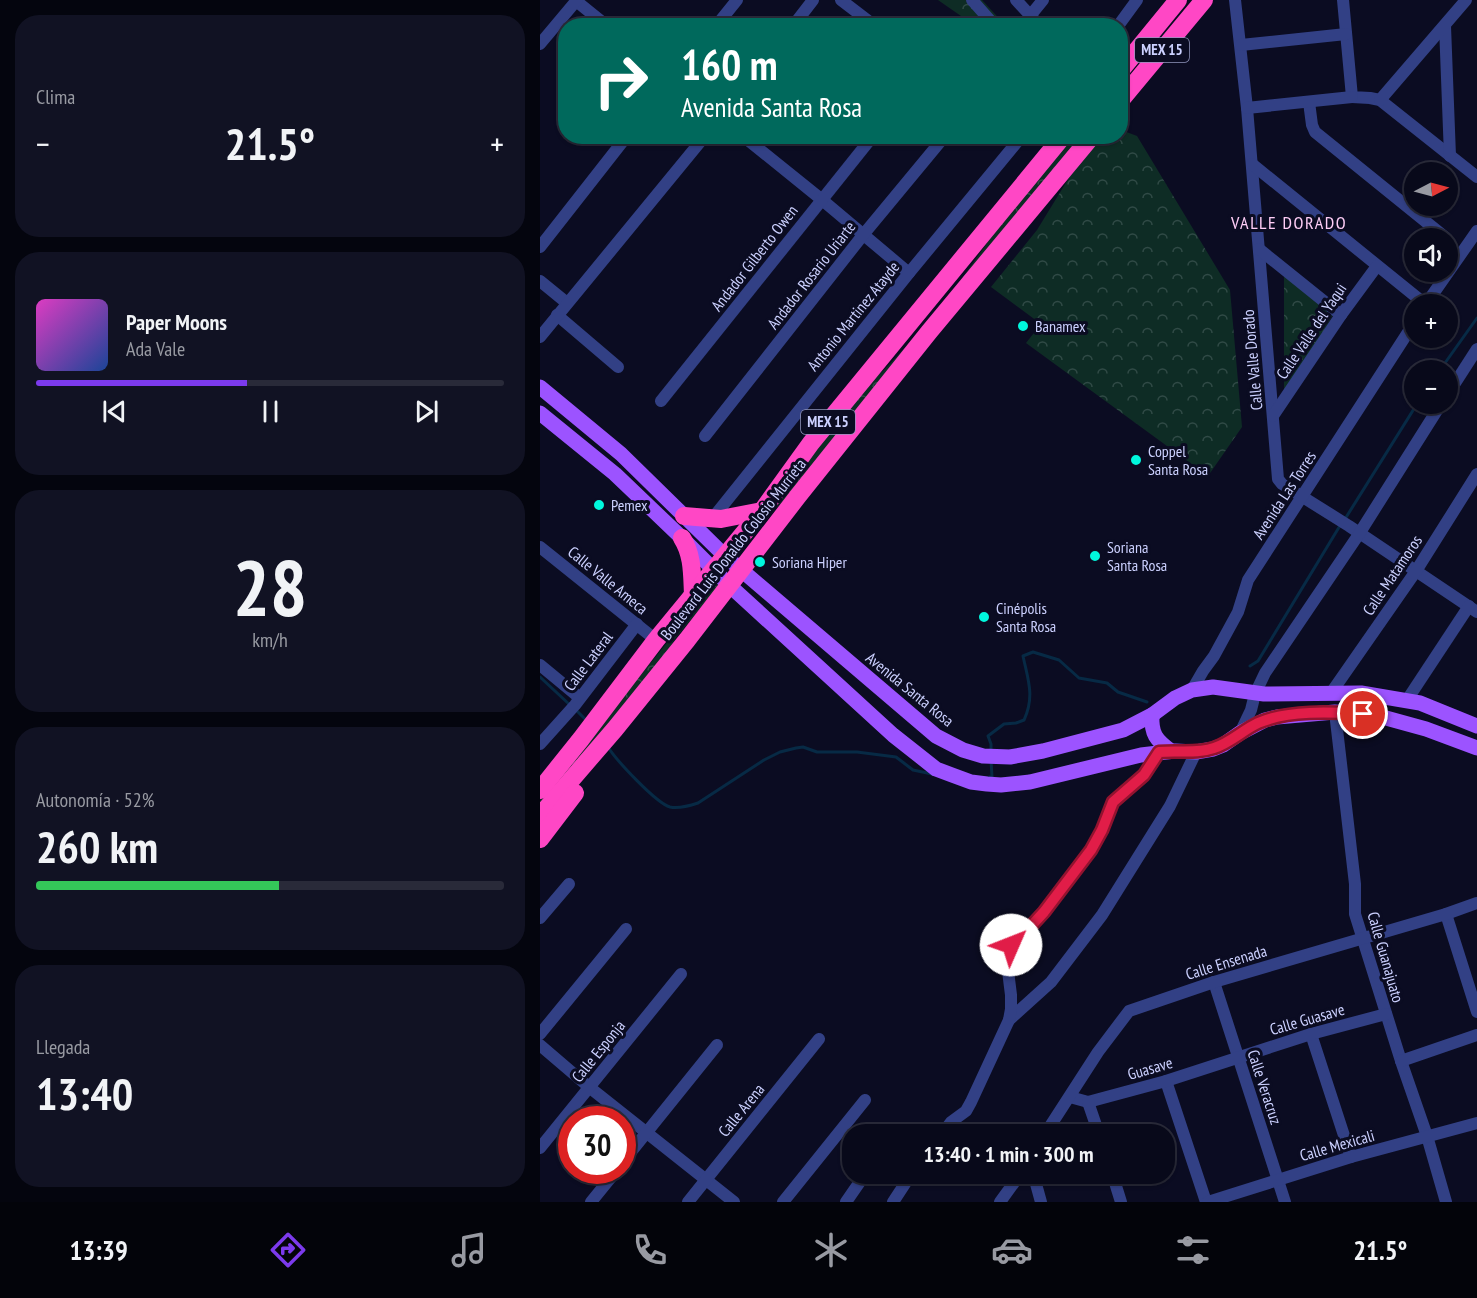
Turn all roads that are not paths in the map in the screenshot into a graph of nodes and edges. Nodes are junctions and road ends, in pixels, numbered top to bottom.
1 (576, 0) edge
2 (737, 0) edge
3 (813, 0) edge
4 (841, 0) edge
5 (972, 0) edge
6 (1016, 0) edge
7 (1043, 0) edge
8 (1137, 0) edge
9 (1178, 0) edge
10 (1204, 0) edge
11 (1343, 0) edge
12 (1466, 0) edge
13 (1238, 3) edge
14 (1030, 16) joint
15 (561, 18) edge
16 (597, 18) edge
17 (722, 18) edge
18 (799, 18) edge
19 (865, 18) edge
20 (988, 18) edge
21 (1124, 18) edge
22 (558, 22) edge
23 (1445, 26) junction
24 (1346, 34) junction
25 (540, 44) edge
26 (1241, 45) junction
27 (1128, 62) edge
28 (1128, 91) edge
29 (1352, 97) junction
30 (1380, 100) junction
31 (1309, 102) junction
32 (1247, 108) junction
33 (621, 144) edge
34 (698, 144) edge
35 (753, 144) edge
36 (866, 144) edge
37 (938, 144) edge
38 (1015, 144) edge
39 (1057, 144) edge
40 (1085, 144) edge
41 (1450, 156) junction
42 (1252, 164) junction
43 (1477, 177) edge
44 (821, 199) junction
45 (1433, 228) edge
46 (1477, 231) edge
47 (864, 235) junction
48 (540, 247) edge
49 (1259, 249) junction
50 (1458, 249) edge
51 (1462, 252) junction
52 (1377, 266) junction
53 (909, 273) junction
54 (540, 281) edge
55 (1413, 294) edge
56 (1433, 294) edge
57 (567, 303) junction
58 (557, 315) junction
59 (1341, 315) junction
60 (540, 337) edge
61 (1404, 339) edge
62 (1477, 349) edge
63 (618, 367) dead end
64 (1458, 378) edge
65 (540, 387) edge
66 (661, 401) dead end
67 (540, 413) edge
68 (1434, 414) edge
69 (1273, 416) junction
70 (705, 436) dead end
71 (1477, 474) edge
72 (1303, 497) junction
73 (762, 511) junction
74 (684, 516) junction
75 (712, 519) junction
76 (1354, 530) junction
77 (682, 538) junction
78 (540, 547) edge
79 (720, 562) junction
80 (741, 569) junction
81 (1416, 571) junction
82 (729, 585) junction
83 (693, 595) junction
84 (1473, 609) edge
85 (637, 624) junction
86 (656, 640) junction
87 (540, 665) edge
88 (1192, 690) junction
89 (1331, 693) junction
90 (1255, 694) junction
91 (1407, 700) junction
92 (574, 706) junction
93 (1335, 712) junction
94 (1152, 715) junction
95 (1477, 726) edge
96 (1240, 733) junction
97 (583, 735) junction
98 (540, 744) edge
99 (1477, 748) edge
100 (595, 752) junction
101 (1165, 752) junction
102 (1196, 752) junction
103 (540, 772) edge
104 (540, 790) edge
105 (540, 816) edge
106 (540, 839) edge
107 (569, 884) dead end
108 (1474, 908) edge
109 (1446, 914) junction
110 (540, 918) edge
111 (626, 929) dead end
112 (1362, 938) junction
113 (681, 974) dead end
114 (1214, 982) junction
115 (1477, 1012) edge
116 (1386, 1014) junction
117 (1009, 1020) junction
118 (540, 1034) edge
119 (1311, 1034) junction
120 (1477, 1035) edge
121 (819, 1039) dead end
122 (717, 1045) dead end
123 (540, 1046) edge
124 (1239, 1057) junction
125 (1401, 1061) junction
126 (1166, 1081) junction
127 (590, 1087) junction
128 (1070, 1096) junction
129 (865, 1100) dead end
130 (1088, 1102) junction
131 (1477, 1123) edge
132 (950, 1124) edge
133 (1052, 1124) edge
134 (1096, 1124) edge
135 (646, 1133) junction
136 (1427, 1136) junction
137 (636, 1146) edge
138 (540, 1148) edge
139 (1351, 1157) junction
140 (706, 1180) junction
141 (1278, 1180) junction
142 (606, 1184) edge
143 (858, 1184) edge
144 (905, 1184) edge
145 (1013, 1184) edge
146 (1036, 1184) edge
147 (1116, 1184) edge
148 (591, 1202) edge
149 (688, 1202) edge
150 (734, 1202) edge
151 (783, 1202) edge
152 (846, 1202) edge
153 (893, 1202) edge
154 (1000, 1202) edge
155 (1041, 1202) edge
156 (1122, 1202) edge
157 (1207, 1202) edge
158 (1285, 1202) edge
159 (1446, 1202) edge

1 - 15 street
1 - 16 street
2 - 17 street
3 - 18 street
4 - 19 street
5 - 20 street
6 - 14 street
7 - 14 street
8 - 21 street
9 - 27 highway, MEX 15
10 - 28 highway, MEX 15
11 - 24 street
12 - 23 street
13 - 26 street, Calle Valle Dorado
22 - 25 street
23 - 30 street
23 - 41 street
24 - 26 street
24 - 29 street
26 - 32 street, Calle Valle Dorado
29 - 30 street
29 - 31 street
30 - 41 street
31 - 32 street
31 - 45 street
32 - 42 street, Calle Valle Dorado
33 - 48 street
34 - 57 street
35 - 44 street
36 - 44 street, Andador Gilberto Owen
37 - 47 street, Andador Rosario Uriarte
38 - 53 street, Antonio Martinez Atayde
39 - 73 highway, Boulevard Luis Donaldo Colosio Murrieta / MEX 15
40 - 80 highway, Boulevard Luis Donaldo Colosio Murrieta / MEX 15
41 - 43 street
42 - 49 street, Calle Valle Dorado
42 - 52 street
44 - 47 street
44 - 66 street, Andador Gilberto Owen
46 - 51 street
47 - 53 street
47 - 70 street, Andador Rosario Uriarte
49 - 59 street
49 - 69 street, Calle Valle Dorado
50 - 51 street
51 - 56 street
52 - 55 street
52 - 59 street, Calle Valle del Yaqui
53 - 75 street, Antonio Martinez Atayde
54 - 57 street
57 - 58 street
58 - 60 street
58 - 63 street
59 - 69 street, Calle Valle del Yaqui
61 - 72 street, Avenida Las Torres
62 - 64 street
65 - 74 main road
67 - 77 main road
68 - 76 street
69 - 72 street, Calle Valle Dorado
71 - 81 street, Calle Matamoros
72 - 76 street, Calle Valle Dorado
72 - 88 street, Avenida Las Torres
73 - 75 highway
73 - 79 highway, Boulevard Luis Donaldo Colosio Murrieta / MEX 15
74 - 75 highway
74 - 79 main road
76 - 81 street, Calle Valle Dorado
76 - 90 street
77 - 79 main road
77 - 83 highway
78 - 85 street, Calle Valle Ameca
79 - 80 main road, Avenida Santa Rosa
79 - 82 main road
79 - 83 highway, Boulevard Luis Donaldo Colosio Murrieta / MEX 15
80 - 82 highway, Boulevard Luis Donaldo Colosio Murrieta / MEX 15
80 - 94 main road, Avenida Santa Rosa
81 - 84 street, Calle Valle Dorado
81 - 89 street, Calle Matamoros
82 - 100 highway, Boulevard Luis Donaldo Colosio Murrieta / MEX 15
82 - 101 main road
83 - 86 highway, Boulevard Luis Donaldo Colosio Murrieta / MEX 15
84 - 91 street
85 - 86 street, Calle Valle Ameca
85 - 92 street, Calle Lateral
86 - 97 highway, Boulevard Luis Donaldo Colosio Murrieta / MEX 15
87 - 92 street
88 - 90 main road, Avenida Santa Rosa
88 - 94 main road, Avenida Santa Rosa
89 - 90 main road, Avenida Santa Rosa
89 - 91 main road, Avenida Santa Rosa
90 - 96 street
91 - 95 main road, Avenida Santa Rosa
92 - 98 street, Calle Lateral
93 - 96 main road
93 - 99 main road
93 - 112 street, Calle Guanajuato
94 - 101 main road
96 - 102 main road
97 - 103 highway
97 - 104 highway, Boulevard Luis Donaldo Colosio Murrieta / MEX 15
100 - 105 highway, Boulevard Luis Donaldo Colosio Murrieta / MEX 15
100 - 106 highway
101 - 102 main road
101 - 117 street
102 - 117 street
107 - 110 street
108 - 109 street, Calle Ensenada
109 - 112 street, Calle Ensenada
109 - 115 street
111 - 118 street
112 - 114 street, Calle Ensenada
112 - 116 street, Calle Guanajuato
113 - 127 street, Calle Esponja
114 - 124 street, Calle Veracruz
114 - 128 street, Calle Ensenada
116 - 119 street, Calle Guasave
116 - 125 street, Calle Guanajuato
117 - 132 street
119 - 124 street, Calle Guasave
119 - 139 street
120 - 125 street
121 - 140 street, Calle Arena
122 - 135 street
123 - 127 street
124 - 126 street, Guasave
124 - 141 street, Calle Veracruz
125 - 136 street, Calle Guanajuato
126 - 130 street, Guasave
126 - 157 street
127 - 135 street
127 - 138 street, Calle Esponja
128 - 130 street
128 - 133 street, Calle Ensenada
129 - 151 street
130 - 134 street
131 - 136 street, Calle Mexicali
135 - 137 street
135 - 140 street
136 - 139 street, Calle Mexicali
136 - 159 street, Calle Guanajuato
139 - 141 street, Calle Mexicali
140 - 149 street, Calle Arena
140 - 150 street
141 - 157 street, Calle Mexicali
141 - 158 street, Calle Veracruz
142 - 148 street
143 - 152 street
144 - 153 street
145 - 154 street
146 - 155 street
147 - 156 street

